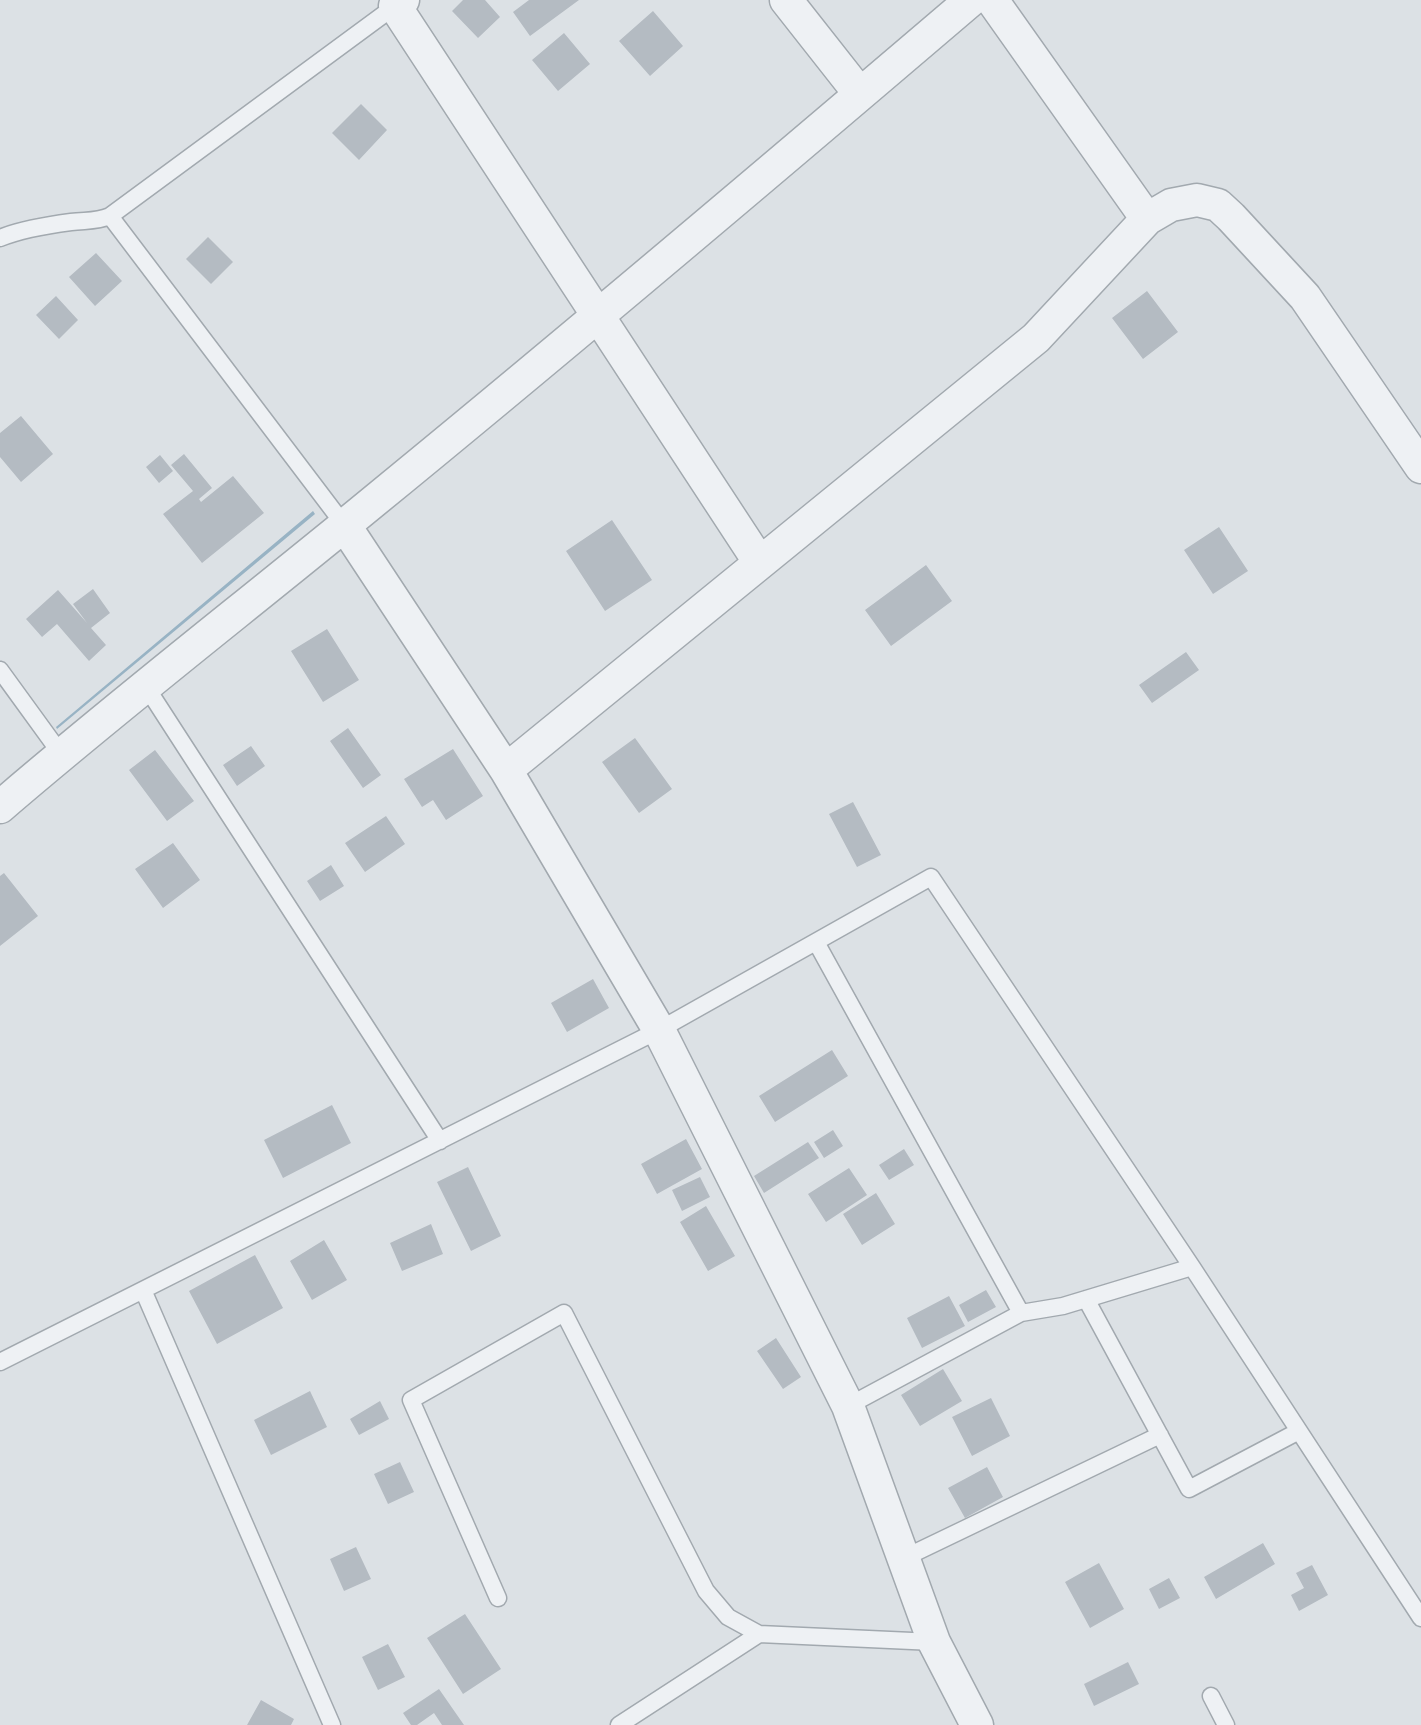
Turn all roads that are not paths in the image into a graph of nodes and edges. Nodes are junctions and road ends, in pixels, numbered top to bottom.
1 (786, 0) edge
2 (971, 0) edge
3 (992, 0) edge
4 (399, 3) edge
5 (860, 94) junction
6 (110, 216) junction
7 (1147, 219) junction
8 (0, 238) edge
9 (598, 317) junction
10 (1421, 467) edge
11 (345, 526) junction
12 (760, 563) junction
13 (0, 670) edge
14 (145, 685) junction
15 (61, 754) junction
16 (506, 770) junction
17 (0, 807) edge
18 (816, 942) junction
19 (659, 1030) junction
20 (440, 1141) junction
21 (1192, 1267) junction
22 (143, 1290) junction
23 (1086, 1299) junction
24 (1021, 1313) junction
25 (0, 1362) edge
26 (848, 1406) junction
27 (1299, 1431) junction
28 (1160, 1435) junction
29 (904, 1558) junction
30 (498, 1598) dead end
31 (1421, 1618) edge
32 (759, 1634) junction
33 (934, 1642) junction
34 (1211, 1696) dead end
35 (332, 1725) edge
36 (619, 1725) edge
37 (977, 1725) edge
38 (1226, 1725) edge

1 - 5 street
2 - 5 street
3 - 7 street
4 - 6 lane
4 - 9 street
5 - 9 street
6 - 8 lane
6 - 11 lane
7 - 10 street
7 - 12 street
9 - 11 street
9 - 12 street
11 - 14 street
11 - 16 street
12 - 16 street
13 - 15 lane
14 - 15 street
14 - 20 lane
15 - 17 street
16 - 19 street
18 - 19 lane
18 - 21 lane
18 - 24 lane
19 - 20 lane
19 - 26 street
20 - 22 lane
21 - 23 lane
21 - 27 lane
22 - 25 lane
22 - 35 lane
23 - 24 lane
23 - 28 lane
24 - 26 lane
26 - 29 street
27 - 28 lane
27 - 31 lane
28 - 29 lane
29 - 33 street
30 - 32 lane
32 - 33 lane
32 - 36 lane
33 - 37 street
34 - 38 lane

